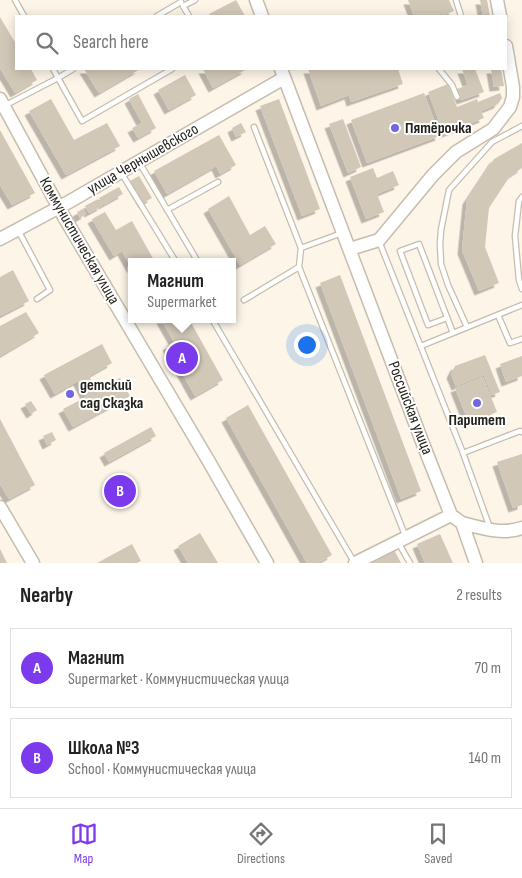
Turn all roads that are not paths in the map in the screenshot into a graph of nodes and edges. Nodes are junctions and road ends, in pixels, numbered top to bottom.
1 (15, 0) edge
2 (195, 0) edge
3 (256, 0) edge
4 (456, 0) edge
5 (497, 0) edge
6 (181, 3) edge
7 (23, 15) edge
8 (160, 15) edge
9 (188, 15) edge
10 (262, 15) edge
11 (461, 15) edge
12 (500, 15) edge
13 (507, 51) edge
14 (54, 70) edge
15 (71, 70) edge
16 (170, 70) edge
17 (440, 70) edge
18 (283, 73) edge
19 (58, 78) junction
20 (457, 97) dead end
21 (2, 103) edge
22 (522, 126) edge
23 (254, 127) dead end
24 (139, 161) junction
25 (120, 172) junction
26 (218, 182) dead end
27 (522, 198) edge
28 (59, 207) junction
29 (167, 210) junction
30 (18, 229) junction
31 (343, 232) junction
32 (0, 239) edge
33 (379, 240) junction
34 (301, 248) junction
35 (350, 249) junction
36 (522, 251) edge
37 (517, 254) junction
38 (174, 258) edge
39 (196, 258) edge
40 (299, 267) junction
41 (522, 289) edge
42 (37, 299) dead end
43 (244, 300) dead end
44 (522, 305) edge
45 (498, 315) junction
46 (447, 318) junction
47 (214, 323) edge
48 (467, 327) junction
49 (453, 333) junction
50 (522, 339) edge
51 (421, 346) junction
52 (522, 432) edge
53 (463, 454) junction
54 (0, 507) edge
55 (451, 515) junction
56 (462, 523) junction
57 (522, 528) edge
58 (490, 530) junction
59 (402, 539) junction
60 (33, 563) edge
61 (267, 563) edge
62 (355, 563) edge
63 (410, 563) edge
64 (476, 563) edge

1 - 7 lane
2 - 6 lane
3 - 10 main road
4 - 11 lane
5 - 12 main road
6 - 8 lane
6 - 9 lane
13 - 33 main road
14 - 19 lane
15 - 19 lane
16 - 19 lane
17 - 20 lane
18 - 24 main road, улица Чернышевского
18 - 31 main road, Российская улица
19 - 21 lane
21 - 28 main road, Коммунистическая улица
22 - 48 lane
23 - 34 lane
24 - 25 main road, улица Чернышевского
24 - 29 lane
25 - 28 main road, улица Чернышевского
25 - 38 lane
26 - 29 lane
27 - 37 lane
28 - 30 main road, улица Чернышевского
28 - 61 main road, Коммунистическая улица
29 - 39 lane
30 - 32 main road, улица Чернышевского
30 - 42 lane
31 - 34 lane
31 - 35 main road, Российская улица
33 - 35 main road
33 - 51 lane
34 - 40 lane
35 - 55 main road, Российская улица
36 - 37 lane
37 - 41 lane
40 - 43 lane
40 - 59 lane
44 - 45 lane
45 - 48 lane
45 - 50 lane
46 - 46 lane
46 - 49 lane
47 - 62 lane
48 - 49 lane
49 - 51 lane
51 - 53 lane
52 - 53 lane
53 - 58 lane
54 - 60 main road
55 - 56 main road
55 - 59 main road
56 - 58 main road
56 - 64 main road
57 - 58 main road
59 - 62 main road
59 - 63 lane

